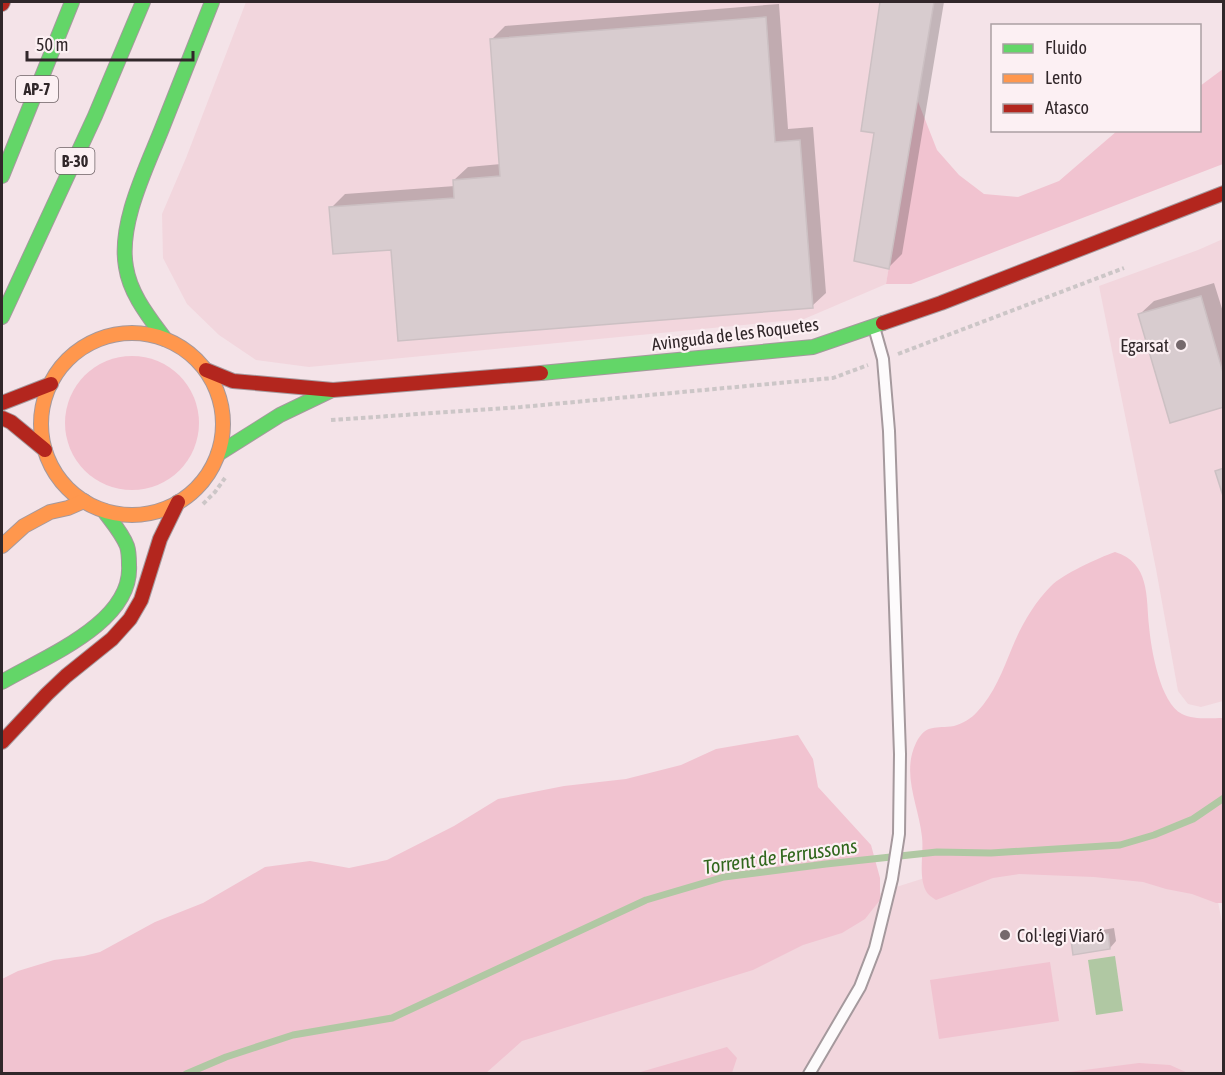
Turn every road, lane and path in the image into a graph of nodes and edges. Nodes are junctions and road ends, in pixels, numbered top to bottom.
1 (72, 2) edge
2 (143, 2) edge
3 (212, 2) edge
4 (2, 176) edge
5 (1224, 193) edge
6 (2, 317) edge
7 (873, 326) junction
8 (165, 339) junction
9 (206, 370) junction
10 (51, 384) junction
11 (333, 390) junction
12 (2, 403) edge
13 (2, 418) edge
14 (45, 450) junction
15 (218, 454) junction
16 (84, 501) junction
17 (178, 502) junction
18 (104, 511) junction
19 (2, 546) edge
20 (2, 682) edge
21 (2, 742) edge
22 (809, 1074) edge

1 - 4 main road, AP-7
2 - 6 main road, B-30
3 - 8 main road
5 - 7 main road, Avinguda de les Roquetes
7 - 11 main road, Avinguda de les Roquetes
7 - 22 lane
8 - 9 main road
8 - 10 main road
9 - 11 main road, Avinguda de les Roquetes
9 - 15 main road
10 - 12 main road
10 - 14 main road
11 - 15 main road, Avinguda de les Roquetes
13 - 14 main road
14 - 16 main road
15 - 17 main road
16 - 18 main road
16 - 19 main road
17 - 18 main road
17 - 21 main road
18 - 20 main road

